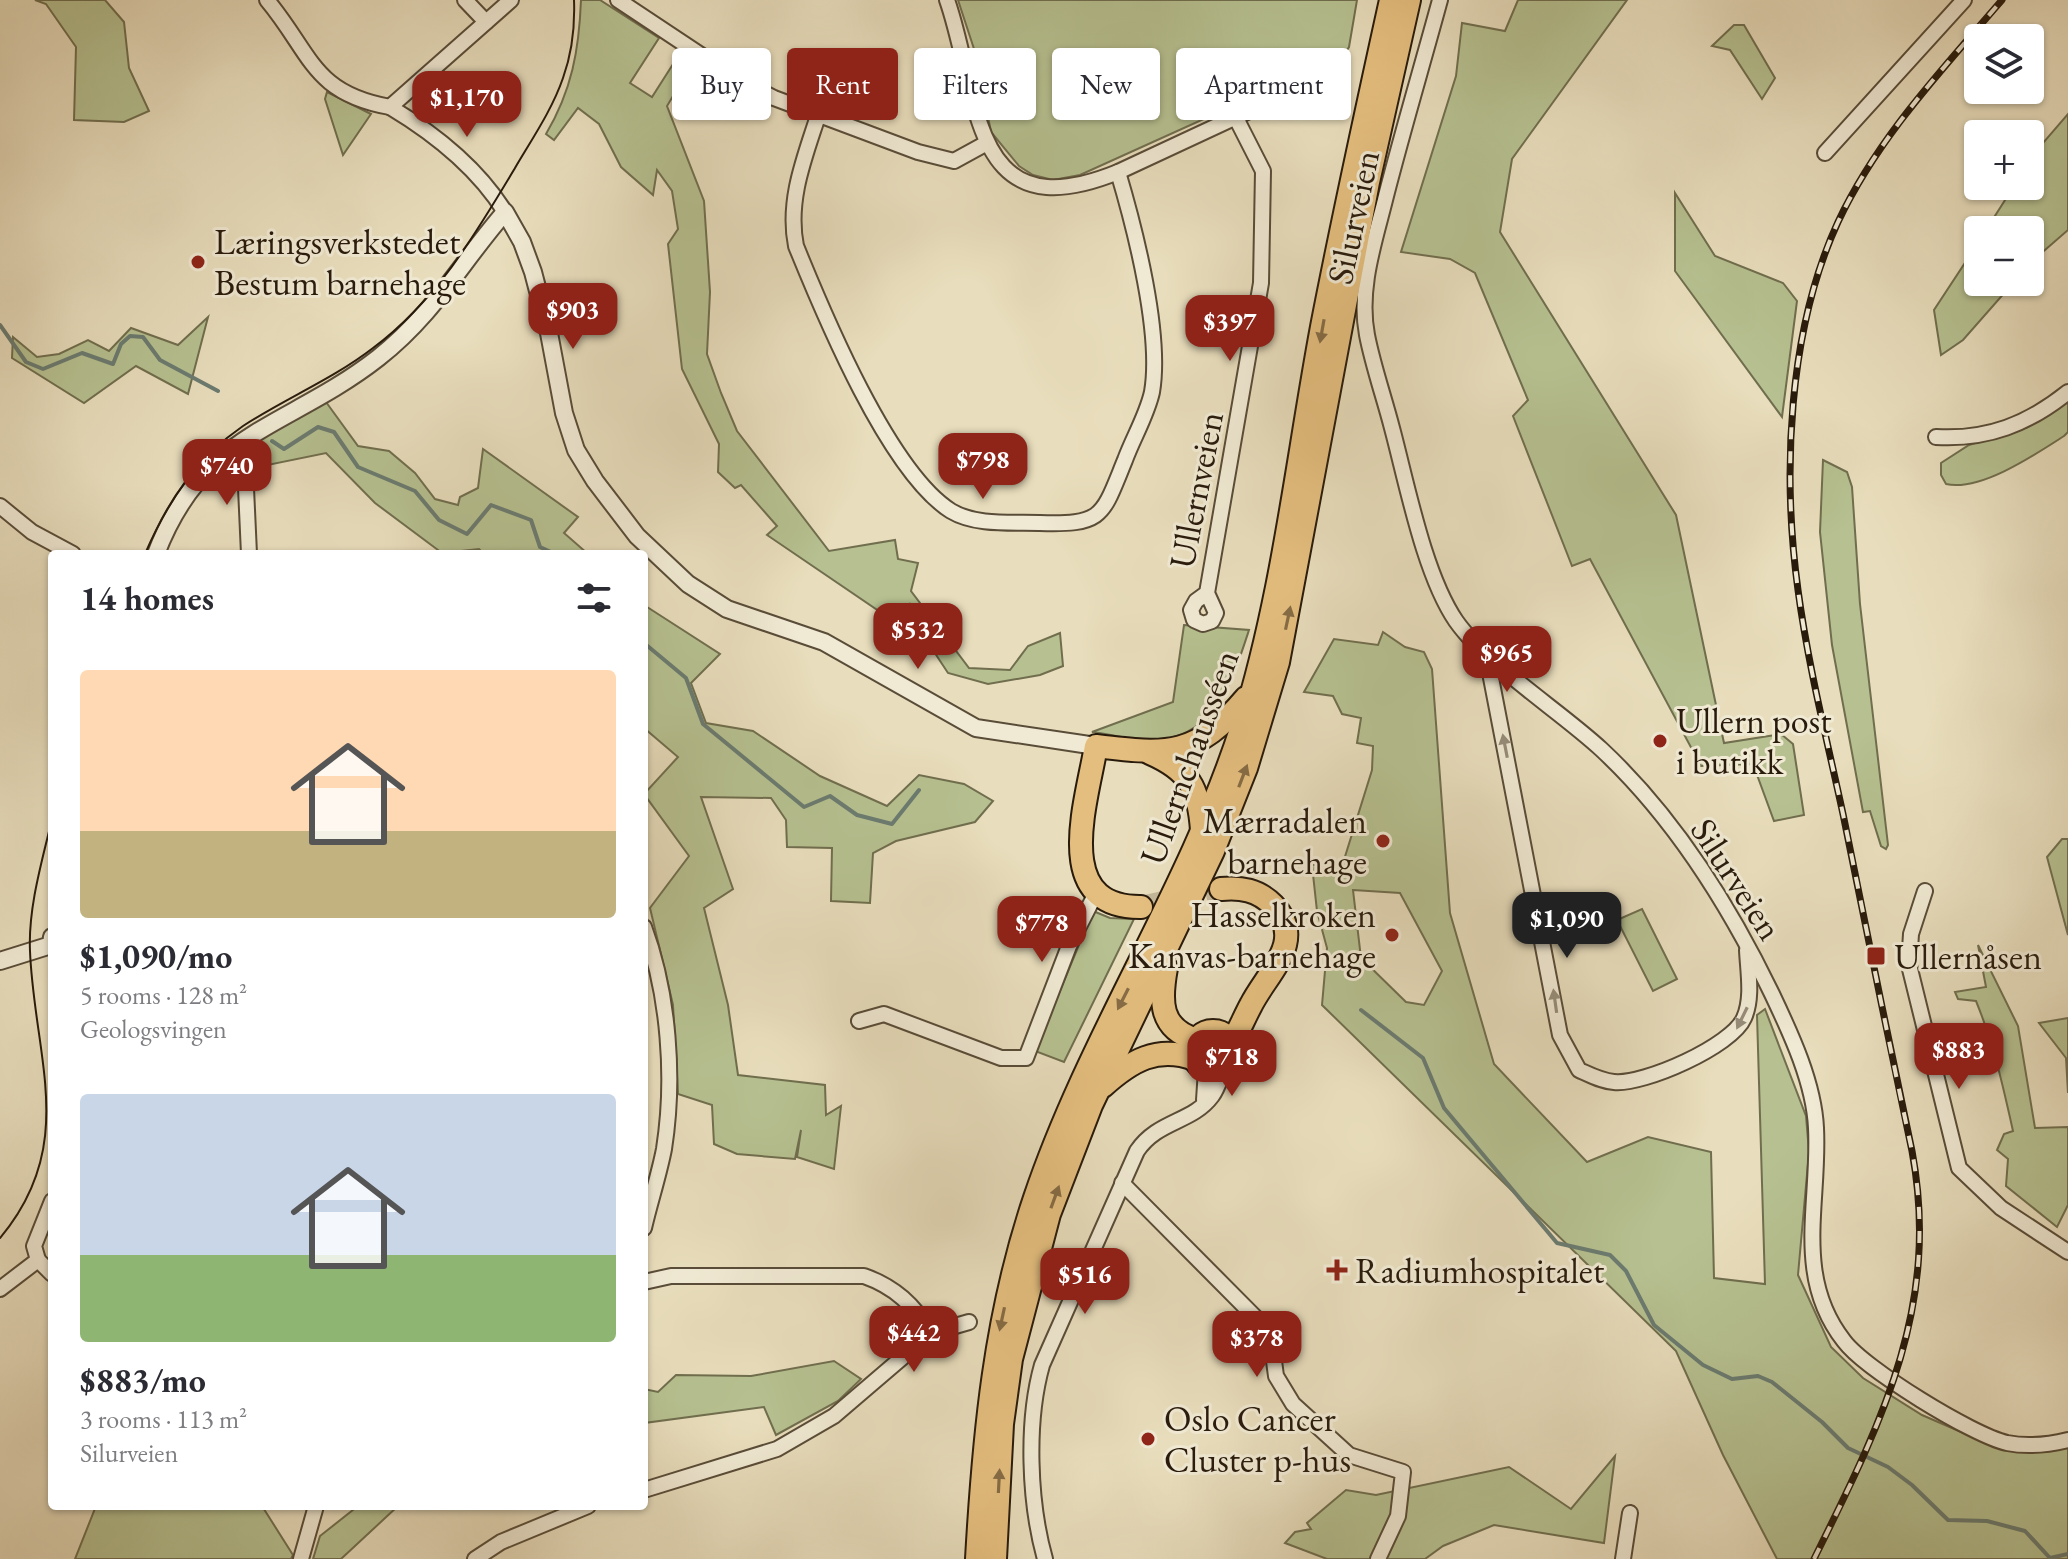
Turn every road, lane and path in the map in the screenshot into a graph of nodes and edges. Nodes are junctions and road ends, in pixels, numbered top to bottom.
1 (267, 0) edge
2 (465, 0) edge
3 (511, 0) edge
4 (618, 0) edge
5 (947, 0) edge
6 (1378, 0) edge
7 (1391, 0) edge
8 (1409, 0) edge
9 (1440, 0) edge
10 (1964, 0) edge
11 (486, 22) junction
12 (787, 103) edge
13 (390, 107) junction
14 (1365, 117) junction
15 (817, 120) edge
16 (829, 120) edge
17 (1232, 120) edge
18 (1237, 120) edge
19 (985, 144) junction
20 (1825, 153) dead end
21 (1118, 172) junction
22 (505, 212) junction
23 (2068, 392) edge
24 (1936, 437) dead end
25 (229, 449) junction
26 (0, 506) edge
27 (66, 550) edge
28 (158, 550) edge
29 (249, 550) edge
30 (1207, 593) dead end
31 (1486, 652) junction
32 (1252, 691) junction
33 (1096, 746) junction
34 (1149, 753) junction
35 (1202, 834) junction
36 (1221, 889) tunnel mouth
37 (1925, 891) dead end
38 (1096, 893) junction
39 (1141, 907) tunnel mouth
40 (1746, 942) junction
41 (648, 944) edge
42 (48, 947) edge
43 (1169, 947) junction
44 (0, 961) edge
45 (859, 1021) dead end
46 (1212, 1052) junction
47 (1099, 1090) junction
48 (1122, 1183) junction
49 (48, 1211) edge
50 (648, 1212) edge
51 (2068, 1252) edge
52 (38, 1260) junction
53 (48, 1270) edge
54 (648, 1281) edge
55 (0, 1289) edge
56 (969, 1322) dead end
57 (931, 1333) junction
58 (2068, 1440) edge
59 (648, 1489) edge
60 (315, 1510) edge
61 (578, 1510) edge
62 (1630, 1513) dead end
63 (301, 1559) edge
64 (475, 1559) edge
65 (977, 1559) edge
66 (995, 1559) edge
67 (1045, 1559) edge
68 (1378, 1559) edge
69 (1623, 1559) edge

1 - 13 street
2 - 11 street
3 - 11 street
4 - 12 street
5 - 19 street
6 - 14 highway
7 - 14 highway, Ullernchausséen
43 -> 8 highway, Ullernchausséen
9 - 31 street, Silurveien
10 - 20 street
11 - 13 street
13 - 22 street
14 -> 32 highway, Ullernchausséen
15 - 21 street
16 - 19 street
17 - 21 street
18 - 30 street, Ullernveien
19 - 21 street
22 - 25 street
22 - 33 street
23 - 24 street
25 - 28 street
25 - 29 street
26 - 27 street
31 - 40 street, Silurveien
40 -> 31 street
32 - 34 highway
32 - 35 highway, Ullernchausséen
33 - 34 highway
33 - 38 highway
34 - 35 highway
35 -> 65 highway, Ullernchausséen
36 - 46 highway
37 - 51 street
38 - 39 highway
38 - 45 street
40 - 58 street, Silurveien
41 - 50 street
42 - 44 street
43 - 46 highway
43 - 47 highway, Ullernchausséen
46 - 47 highway
46 - 48 street
66 -> 47 highway, Ullernchausséen
48 - 67 street
48 - 68 street
49 - 52 street
52 - 53 street
52 - 55 street
54 - 57 street
56 - 57 street
57 - 59 street
60 - 63 street
61 - 64 street
62 - 69 street

